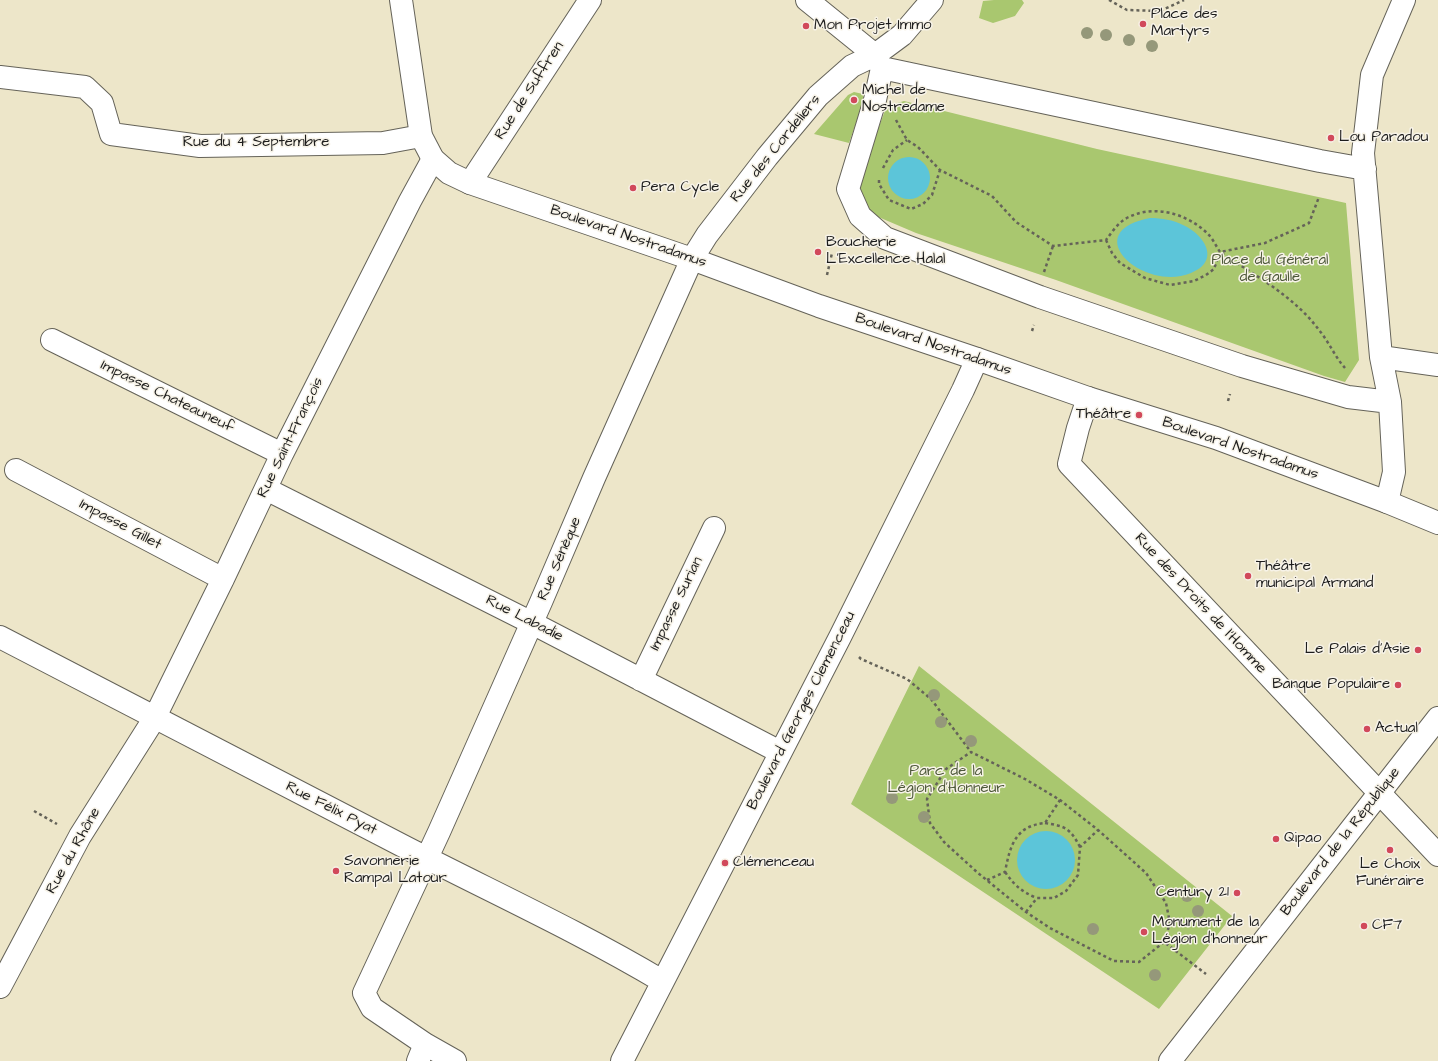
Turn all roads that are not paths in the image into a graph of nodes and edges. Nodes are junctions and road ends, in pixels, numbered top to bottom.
1 (401, 0) edge
2 (590, 0) edge
3 (807, 0) edge
4 (932, 0) edge
5 (1396, 2) edge
6 (879, 62) junction
7 (0, 77) edge
8 (421, 136) junction
9 (433, 159) junction
10 (1365, 169) junction
11 (470, 183) junction
12 (692, 259) junction
13 (52, 340) dead end
14 (1380, 357) junction
15 (977, 359) junction
16 (1438, 364) edge
17 (1088, 398) junction
18 (1390, 402) junction
19 (282, 454) junction
20 (16, 470) dead end
21 (266, 489) junction
22 (1387, 502) junction
23 (1438, 523) edge
24 (714, 528) dead end
25 (223, 579) junction
26 (532, 622) junction
27 (0, 638) edge
28 (641, 680) junction
29 (154, 719) junction
30 (1435, 729) edge
31 (780, 752) junction
32 (1380, 793) junction
33 (1438, 855) edge
34 (426, 858) junction
35 (662, 981) junction
36 (0, 987) edge
37 (421, 1053) edge
38 (455, 1061) edge
39 (622, 1061) edge
40 (1170, 1061) edge

1 - 8 street
2 - 11 street, Rue de Suffren
3 - 6 street
4 - 6 street, Rue des Cordeliers
5 - 10 street
6 - 10 street
6 - 12 street, Rue des Cordeliers
6 - 18 street
7 - 8 street, Rue du 4 Septembre
8 - 9 street
9 - 11 street, Boulevard Nostradamus
9 - 19 street, Rue Saint-François
10 - 14 street
11 - 12 street, Boulevard Nostradamus
12 - 15 street, Boulevard Nostradamus
12 - 26 street, Rue Sénèque
13 - 19 street, Impasse Chateauneuf
14 - 16 street
14 - 18 street
15 - 17 street, Boulevard Nostradamus
15 - 31 street, Boulevard Georges Clemenceau
17 - 22 street, Boulevard Nostradamus
17 - 32 street, Rue des Droits de l'Homme
18 - 22 street
19 - 21 street, Rue Saint-François
20 - 25 street, Impasse Gillet
21 - 25 street, Rue Saint-François
21 - 26 street, Rue Labadie
22 - 23 street, Boulevard Nostradamus
24 - 28 street, Impasse Surian
25 - 29 street, Rue Saint-François
26 - 28 street, Rue Labadie
26 - 34 street, Rue Sénèque
27 - 29 street, Rue Félix Pyat
28 - 31 street, Rue Labadie
29 - 34 street, Rue Félix Pyat
29 - 36 street, Rue du Rhône
30 - 32 street, Boulevard de la République
31 - 35 street, Boulevard Georges Clemenceau
32 - 33 street
32 - 40 street, Boulevard de la République
34 - 35 street, Rue Félix Pyat
34 - 37 street, Rue Sénèque
35 - 39 street, Boulevard Georges Clemenceau
37 - 38 street

